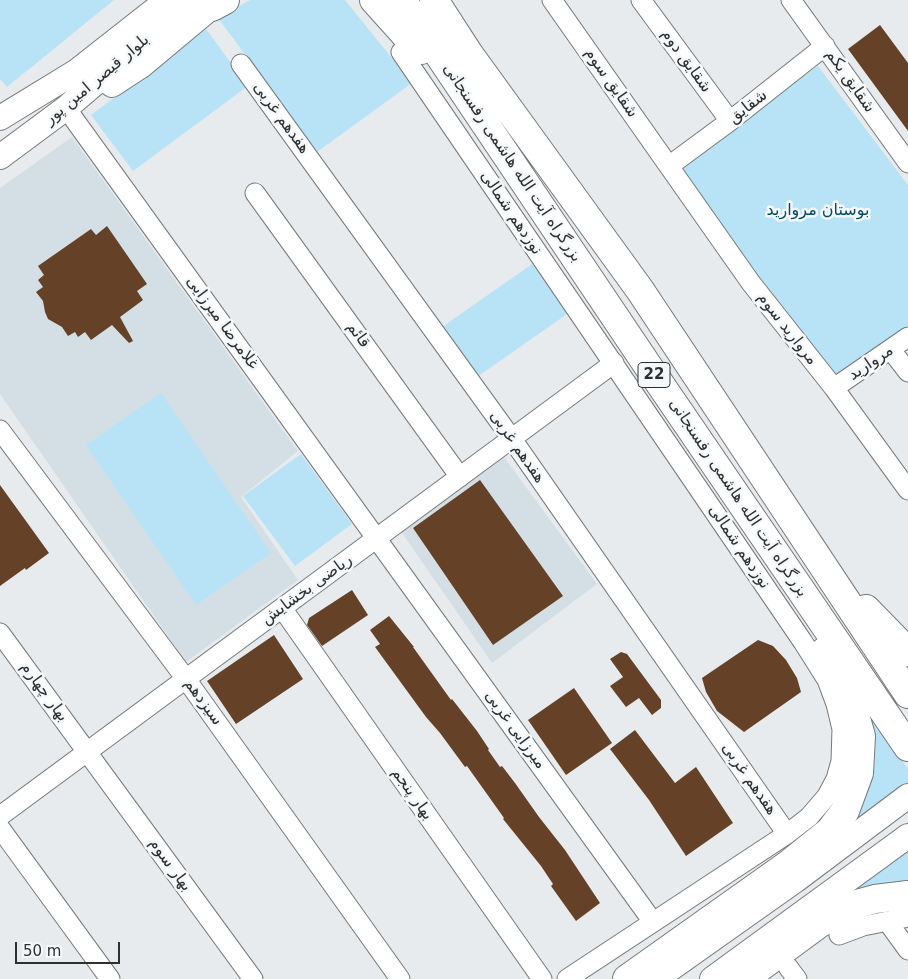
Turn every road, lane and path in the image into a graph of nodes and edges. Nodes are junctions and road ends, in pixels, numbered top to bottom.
1 (143, 0) edge
2 (168, 0) edge
3 (374, 0) edge
4 (402, 0) edge
5 (434, 0) edge
6 (552, 0) edge
7 (641, 0) edge
8 (790, 0) edge
9 (212, 2) edge
10 (825, 46) junction
11 (401, 52) dead end
12 (241, 64) dead end
13 (455, 77) junction
14 (45, 90) junction
15 (66, 108) junction
16 (3, 110) edge
17 (730, 121) junction
18 (0, 157) edge
19 (908, 164) edge
20 (669, 166) junction
21 (255, 193) dead end
22 (908, 337) edge
23 (891, 350) junction
24 (614, 363) junction
25 (908, 372) edge
26 (834, 388) junction
27 (0, 430) edge
28 (512, 439) junction
29 (460, 477) junction
30 (908, 490) edge
31 (377, 539) junction
32 (780, 560) junction
33 (824, 568) junction
34 (282, 608) junction
35 (0, 632) edge
36 (908, 652) edge
37 (186, 679) junction
38 (908, 694) edge
39 (908, 747) edge
40 (87, 752) junction
41 (906, 797) edge
42 (0, 816) edge
43 (0, 828) edge
44 (787, 834) junction
45 (908, 836) edge
46 (908, 895) edge
47 (908, 917) edge
48 (887, 921) junction
49 (652, 922) junction
50 (839, 935) dead end
51 (908, 950) edge
52 (110, 979) edge
53 (253, 979) edge
54 (400, 979) edge
55 (542, 979) edge
56 (567, 979) edge
57 (627, 979) edge
58 (656, 979) edge
59 (712, 979) edge
60 (744, 979) edge

1 - 14 main road
2 - 14 main road, بلوار قیصر امین پور
3 - 13 highway
4 - 13 highway, بزرگراه آیت الله هاشمی رفسنجانی / 22
5 - 33 highway, بزرگراه آیت الله هاشمی رفسنجانی / 22
6 - 20 street, شقایق سوم
7 - 17 street, شقایق دوم
8 - 10 street, شقایق یکم
9 - 15 main road, بلوار قیصر امین پور
10 - 17 street, شقایق
10 - 19 street, شقایق یکم
11 - 24 street, نوزدهم شمالی
12 - 28 street, هفدهم غربی
13 - 32 highway, بزرگراه آیت الله هاشمی رفسنجانی / 22
14 - 16 main road, بلوار قیصر امین پور
15 - 18 main road, بلوار قیصر امین پور
15 - 31 street, غلامرضا میرزایی
17 - 20 street, شقایق
20 - 26 street, مروارید سوم
21 - 29 street, قائم
22 - 23 street, مروارید
23 - 25 street
23 - 26 street, مروارید
24 - 28 street, ریاضی بخشایش
24 - 44 street, نوزدهم شمالی
26 - 30 street, مروارید سوم
27 - 37 street, سیزدهم
28 - 29 street, ریاضی بخشایش
28 - 44 street, هفدهم غربی
29 - 31 street, ریاضی بخشایش
31 - 34 street, ریاضی بخشایش
31 - 49 street, میرزایی غربی
32 - 39 highway, بزرگراه آیت الله هاشمی رفسنجانی / 22
32 - 57 highway
33 - 36 highway
33 - 38 highway, بزرگراه آیت الله هاشمی رفسنجانی / 22
34 - 37 street, ریاضی بخشایش
34 - 55 street, بهار پنجم
35 - 40 street, بهار چهارم
37 - 40 street, ریاضی بخشایش
37 - 54 street, سیزدهم
40 - 42 street, ریاضی بخشایش
40 - 53 street, بهار سوم
41 - 58 main road
43 - 52 street
44 - 49 street, نوزدهم شمالی
45 - 59 main road
46 - 60 highway
47 - 48 street
48 - 50 street
48 - 51 street
49 - 56 street, نوزدهم شمالی

